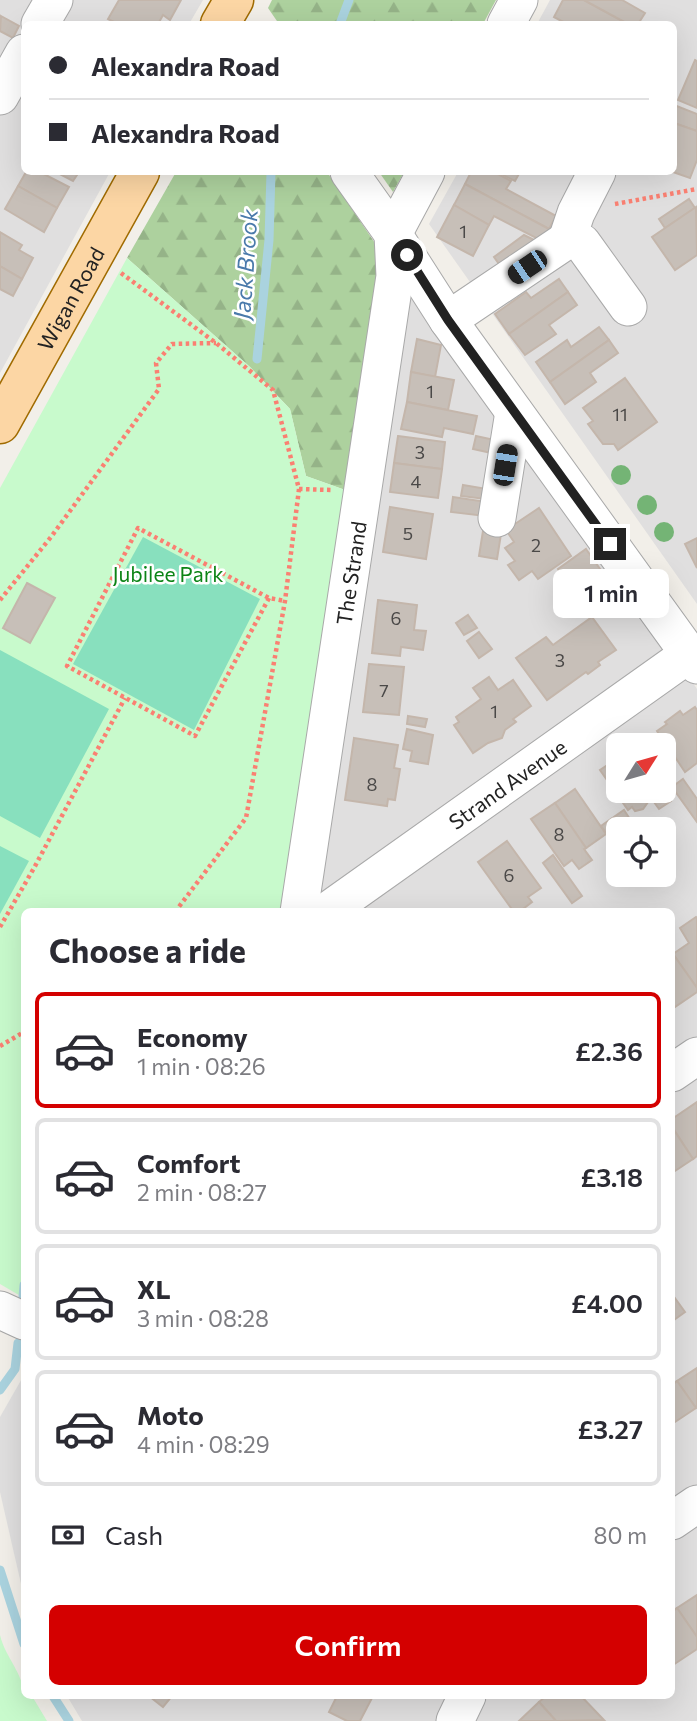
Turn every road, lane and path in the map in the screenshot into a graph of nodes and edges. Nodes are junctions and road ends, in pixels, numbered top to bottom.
1 (54, 0) edge
2 (519, 0) edge
3 (42, 21) edge
4 (508, 21) edge
5 (21, 58) edge
6 (0, 96) edge
7 (138, 175) edge
8 (351, 175) edge
9 (424, 175) edge
10 (596, 175) edge
11 (697, 189) edge
12 (571, 226) junction
13 (393, 234) junction
14 (93, 257) junction
15 (628, 307) dead end
16 (448, 320) junction
17 (216, 343) junction
18 (514, 412) junction
19 (0, 425) edge
20 (497, 518) dead end
21 (269, 598) junction
22 (0, 600) edge
23 (285, 601) junction
24 (693, 659) edge
25 (125, 698) junction
26 (178, 908) edge
27 (300, 908) edge
28 (332, 908) edge
29 (0, 927) edge
30 (21, 1033) edge
31 (0, 1046) edge
32 (697, 1056) edge
33 (675, 1071) edge
34 (0, 1310) edge
35 (21, 1320) edge
36 (697, 1504) edge
37 (675, 1519) edge
38 (466, 1699) edge
39 (455, 1721) edge

1 - 3 street
2 - 4 street
5 - 6 street
7 - 14 main road, Wigan Road
8 - 13 street
9 - 13 street
10 - 12 street
11 - 12 path
12 - 15 street
12 - 16 street
13 - 16 street
13 - 27 street, The Strand
14 - 17 path
14 - 19 main road, Wigan Road
16 - 18 street
17 - 22 path
17 - 23 path
18 - 20 street
18 - 24 street
21 - 23 path
21 - 25 path
21 - 25 path
23 - 26 path
24 - 28 street, Strand Avenue
25 - 29 path
30 - 31 path
32 - 33 street
34 - 35 street
36 - 37 street
38 - 39 street

